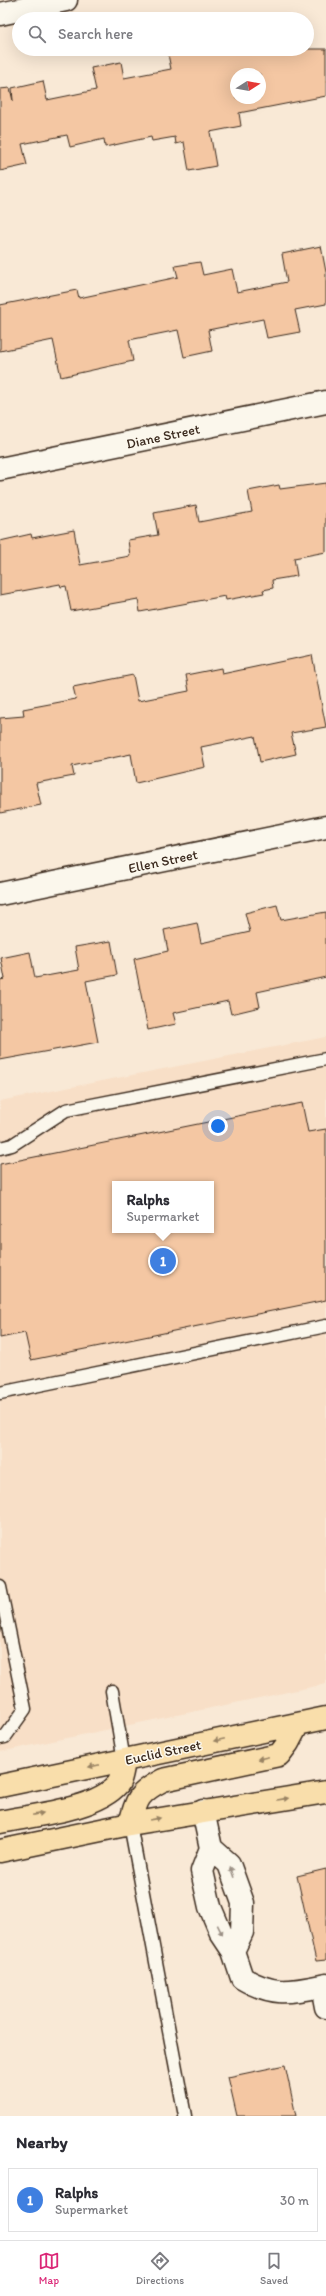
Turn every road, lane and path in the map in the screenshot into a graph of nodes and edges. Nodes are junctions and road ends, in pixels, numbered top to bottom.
1 (66, 0) edge
2 (0, 14) edge
3 (326, 402) edge
4 (0, 469) edge
5 (326, 827) edge
6 (0, 894) edge
7 (326, 1059) edge
8 (0, 1148) edge
9 (326, 1326) edge
10 (0, 1393) edge
11 (0, 1587) edge
12 (112, 1691) dead end
13 (326, 1718) edge
14 (298, 1724) junction
15 (0, 1738) edge
16 (124, 1760) junction
17 (0, 1786) edge
18 (326, 1792) edge
19 (203, 1811) junction
20 (0, 1822) edge
21 (130, 1824) junction
22 (211, 1848) junction
23 (0, 1851) edge
24 (233, 1951) junction
25 (325, 1993) edge
26 (185, 2116) edge

1 - 2 street
3 - 4 street, Diane Street
5 - 6 street, Ellen Street
7 - 8 lane
9 - 10 lane
11 - 15 lane
12 - 16 lane
13 - 14 main road, Euclid Street
14 -> 16 main road, Euclid Street
14 -> 21 main road
16 -> 17 main road, Euclid Street
20 -> 16 main road
19 -> 18 main road
21 -> 19 main road
19 - 22 street
21 - 23 main road
21 - 26 lane
22 -> 24 street
24 -> 22 street
24 - 25 street

